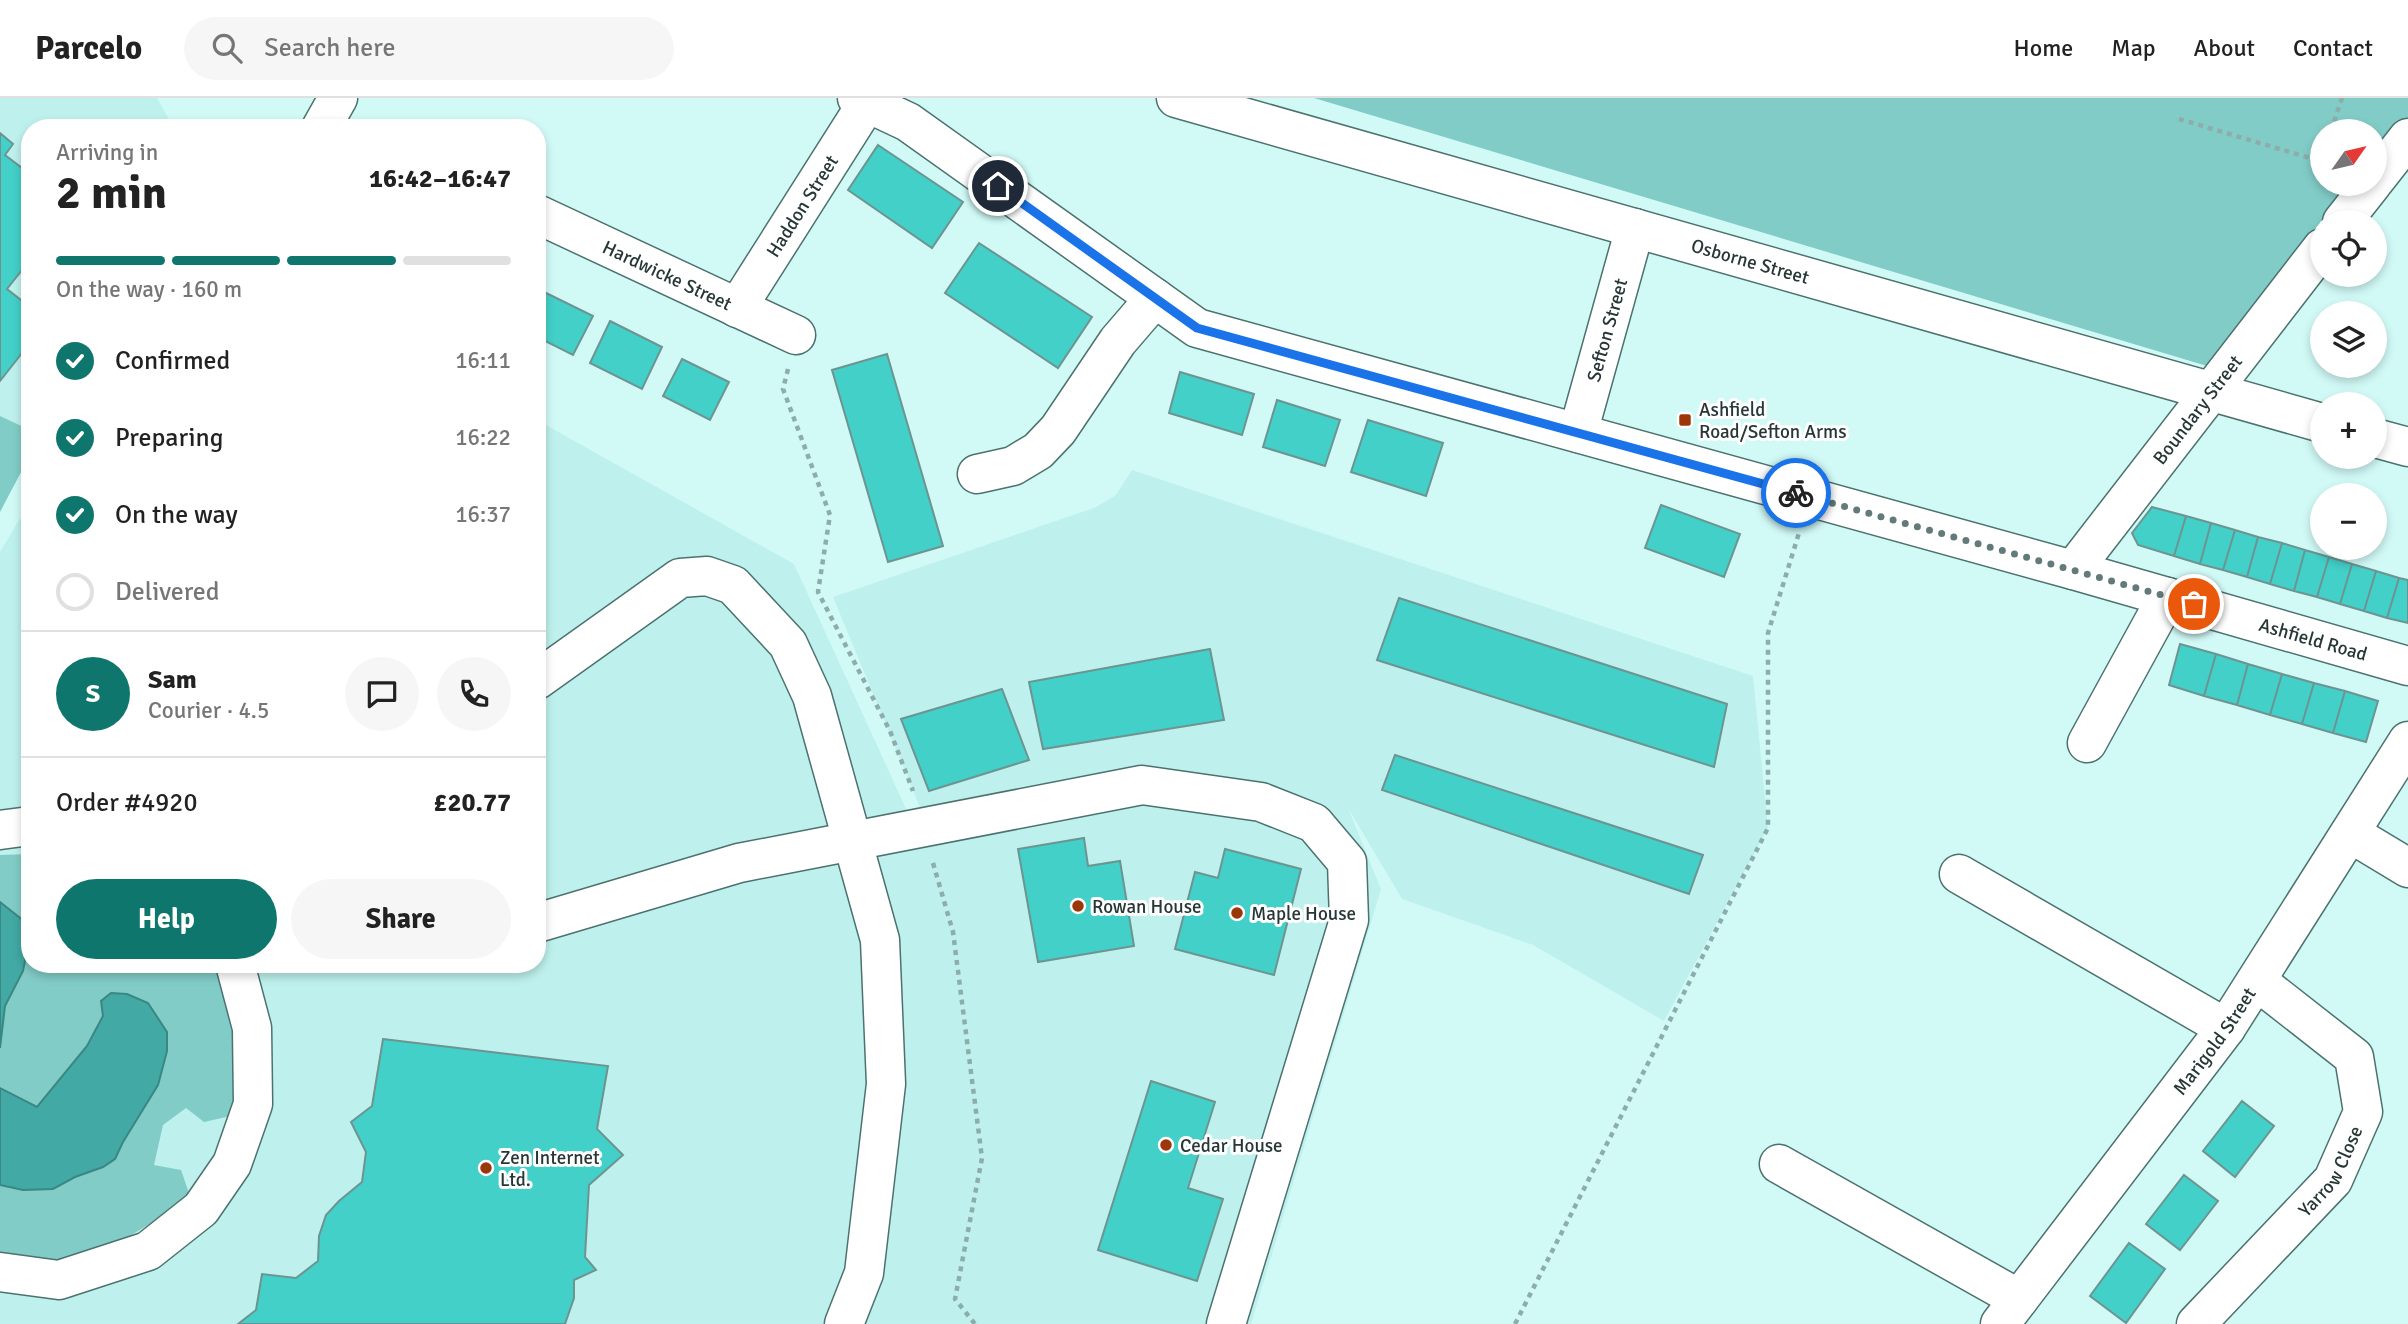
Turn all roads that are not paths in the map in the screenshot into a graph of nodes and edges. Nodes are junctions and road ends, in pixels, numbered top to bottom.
1 (1177, 98) edge
2 (862, 100) edge
3 (911, 110) edge
4 (2408, 138) edge
5 (2387, 164) edge
6 (2362, 196) edge
7 (2351, 210) edge
8 (546, 218) edge
9 (1635, 228) junction
10 (2310, 264) edge
11 (1156, 298) junction
12 (737, 308) junction
13 (796, 335) road end
14 (2212, 392) junction
15 (2310, 420) edge
16 (1578, 433) junction
17 (2387, 441) edge
18 (2408, 447) edge
19 (977, 474) dead end
20 (2073, 569) junction
21 (2167, 597) junction
22 (2408, 666) edge
23 (546, 674) edge
24 (2408, 741) edge
25 (2087, 743) dead end
26 (21, 827) edge
27 (0, 830) edge
28 (2350, 833) junction
29 (851, 841) junction
30 (2408, 868) edge
31 (1959, 874) dead end
32 (546, 920) edge
33 (237, 973) edge
34 (2257, 981) junction
35 (2226, 1028) junction
36 (1779, 1164) dead end
37 (0, 1272) edge
38 (2009, 1312) edge
39 (844, 1324) edge
40 (1226, 1324) edge
41 (2196, 1324) edge

1 - 9 street, Osborne Street
2 - 3 street, Ashfield Road
2 - 12 street, Haddon Street
3 - 11 street, Ashfield Road
4 - 5 street
6 - 7 street
8 - 12 street, Hardwicke Street
9 - 14 street, Osborne Street
9 - 16 street, Sefton Street
10 - 14 street, Boundary Street
11 - 16 street, Ashfield Road
11 - 19 street
12 - 13 street, Hardwicke Street
14 - 15 street, Osborne Street
14 - 20 street, Boundary Street
16 - 20 street, Ashfield Road
17 - 18 street
20 - 21 street, Ashfield Road
21 - 22 street, Ashfield Road
21 - 25 street
23 - 29 street
24 - 28 street, Marigold Street
26 - 27 street
28 - 30 street
28 - 34 street, Marigold Street
29 - 32 street
29 - 39 street
29 - 40 street
31 - 35 street
33 - 37 street
34 - 35 street, Marigold Street
34 - 41 street, Yarrow Close
35 - 38 street, Marigold Street
36 - 38 street

